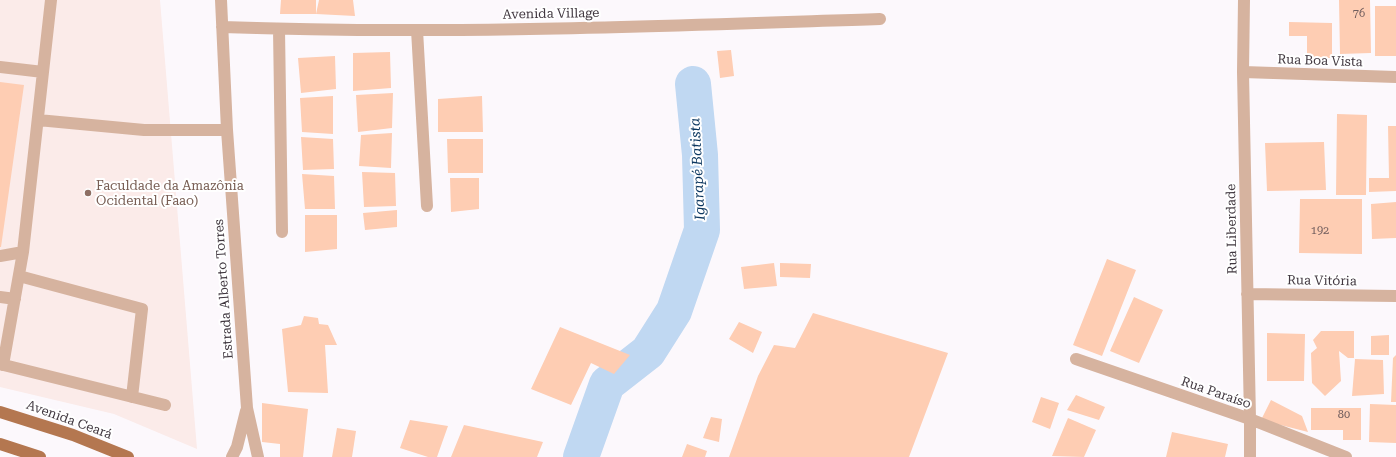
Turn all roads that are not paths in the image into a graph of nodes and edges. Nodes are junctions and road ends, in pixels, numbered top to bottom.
1 (51, 0) edge
2 (221, 0) edge
3 (1244, 0) edge
4 (880, 19) dead end
5 (222, 26) junction
6 (279, 29) junction
7 (417, 30) junction
8 (0, 66) edge
9 (43, 72) junction
10 (1243, 72) junction
11 (1396, 77) edge
12 (38, 120) junction
13 (227, 130) junction
14 (427, 206) dead end
15 (282, 232) dead end
16 (23, 252) junction
17 (0, 256) edge
18 (19, 276) junction
19 (1247, 294) junction
20 (1396, 296) edge
21 (0, 297) edge
22 (15, 299) junction
23 (1076, 359) dead end
24 (2, 364) edge
25 (132, 397) junction
26 (165, 405) dead end
27 (247, 408) junction
28 (0, 412) edge
29 (1250, 419) junction
30 (0, 444) edge
31 (40, 457) edge
32 (128, 457) edge
33 (232, 457) edge
34 (258, 457) edge
35 (1250, 457) edge
36 (1346, 457) edge

1 - 9 street
2 - 5 street, Estrada Alberto Torres
3 - 10 street, Rua Liberdade
4 - 7 street, Avenida Village
5 - 6 street, Avenida Village
5 - 13 street, Estrada Alberto Torres
6 - 7 street, Avenida Village
6 - 15 street
7 - 14 street
8 - 9 street
9 - 12 street
10 - 11 street, Rua Boa Vista
10 - 19 street, Rua Liberdade
12 - 13 street
12 - 16 street
13 - 27 street, Estrada Alberto Torres
16 - 17 street
16 - 18 street
18 - 22 street
18 - 25 street
19 - 20 street, Rua Vitória
19 - 29 street, Rua Liberdade
21 - 22 street
22 - 24 street
23 - 29 street, Rua Paraíso
24 - 25 street
25 - 26 street
27 - 33 street, Estrada Alberto Torres
27 - 34 street, Estrada Alberto Torres
28 - 32 main road, Avenida Ceará
29 - 35 street, Rua Liberdade
29 - 36 street, Rua Paraíso
30 - 31 main road

